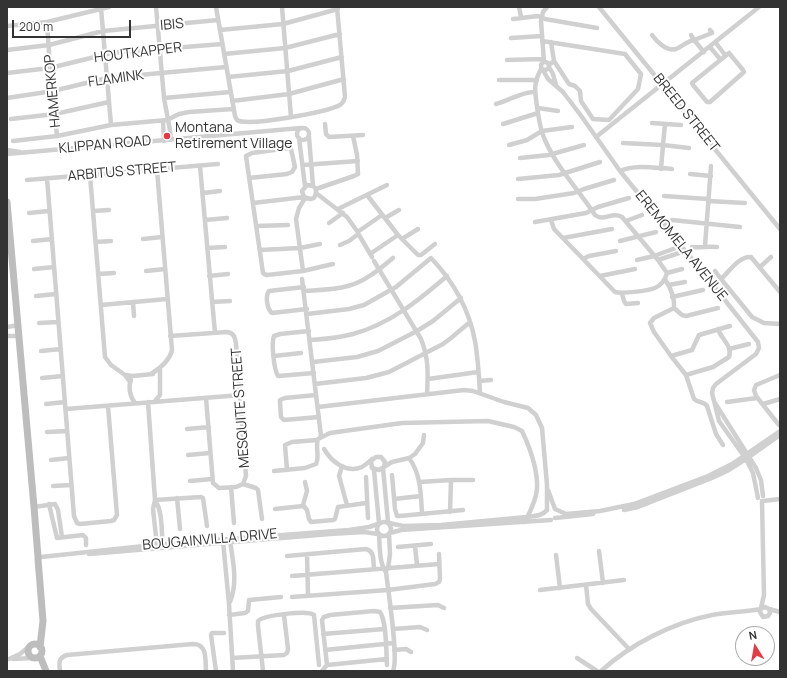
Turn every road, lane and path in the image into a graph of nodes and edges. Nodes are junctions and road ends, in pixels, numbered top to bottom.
1 (109, 7) edge
2 (156, 7) edge
3 (216, 7) edge
4 (282, 7) edge
5 (520, 7) edge
6 (546, 7) edge
7 (599, 7) edge
8 (759, 7) edge
9 (101, 8) junction
10 (338, 8) edge
11 (541, 17) junction
12 (521, 18) junction
13 (513, 19) dead end
14 (218, 20) junction
15 (48, 22) junction
16 (283, 24) junction
17 (7, 26) edge
18 (158, 26) junction
19 (597, 28) dead end
20 (220, 30) junction
21 (710, 30) dead end
22 (103, 31) junction
23 (340, 34) junction
24 (652, 35) dead end
25 (690, 35) dead end
26 (512, 38) dead end
27 (542, 38) junction
28 (694, 40) junction
29 (551, 42) junction
30 (716, 43) junction
31 (222, 44) junction
32 (49, 45) junction
33 (710, 47) junction
34 (285, 48) junction
35 (160, 49) junction
36 (7, 50) edge
37 (704, 52) junction
38 (106, 54) junction
39 (224, 54) junction
40 (726, 55) junction
41 (342, 57) junction
42 (507, 60) dead end
43 (720, 60) junction
44 (554, 61) junction
45 (546, 63) junction
46 (226, 67) junction
47 (50, 68) junction
48 (542, 69) junction
49 (288, 71) junction
50 (7, 73) edge
51 (163, 73) junction
52 (228, 77) junction
53 (107, 78) junction
54 (344, 79) junction
55 (499, 80) dead end
56 (537, 80) junction
57 (556, 85) junction
58 (663, 85) junction
59 (53, 91) junction
60 (230, 92) junction
61 (534, 92) junction
62 (289, 94) junction
63 (7, 98) edge
64 (164, 98) junction
65 (232, 101) junction
66 (109, 102) junction
67 (496, 104) dead end
68 (233, 109) junction
69 (538, 111) junction
70 (558, 111) dead end
71 (55, 114) junction
72 (291, 117) junction
73 (11, 119) dead end
74 (166, 120) junction
75 (652, 122) dead end
76 (325, 124) dead end
77 (503, 124) dead end
78 (665, 124) junction
79 (111, 125) junction
80 (681, 125) dead end
81 (572, 127) dead end
82 (301, 128) junction
83 (286, 129) junction
84 (542, 131) junction
85 (297, 133) junction
86 (363, 135) dead end
87 (57, 136) junction
88 (354, 136) junction
89 (596, 137) junction
90 (299, 138) junction
91 (309, 138) junction
92 (171, 140) junction
93 (13, 141) dead end
94 (164, 141) junction
95 (623, 143) dead end
96 (509, 145) dead end
97 (584, 145) dead end
98 (663, 145) junction
99 (689, 148) dead end
100 (7, 150) edge
101 (20, 152) junction
102 (7, 154) edge
103 (553, 154) junction
104 (520, 158) dead end
105 (358, 161) junction
106 (600, 162) dead end
107 (218, 164) dead end
108 (303, 165) junction
109 (312, 165) junction
110 (200, 166) junction
111 (711, 166) dead end
112 (661, 169) junction
113 (672, 169) dead end
114 (157, 170) junction
115 (620, 171) junction
116 (565, 173) junction
117 (690, 174) dead end
118 (90, 175) junction
119 (711, 176) junction
120 (47, 178) junction
121 (249, 178) junction
122 (518, 179) dead end
123 (27, 180) dead end
124 (614, 180) dead end
125 (387, 185) dead end
126 (305, 186) junction
127 (315, 190) junction
128 (578, 191) junction
129 (220, 192) dead end
130 (203, 193) junction
131 (367, 195) junction
132 (664, 196) dead end
133 (304, 197) junction
134 (629, 198) dead end
135 (518, 199) dead end
136 (708, 200) junction
137 (7, 202) edge
138 (746, 203) dead end
139 (253, 204) junction
140 (338, 209) junction
141 (591, 209) junction
142 (109, 210) dead end
143 (399, 210) dead end
144 (49, 211) junction
145 (93, 211) junction
146 (29, 213) dead end
147 (343, 213) junction
148 (8, 215) edge
149 (642, 215) dead end
150 (384, 217) junction
151 (227, 218) dead end
152 (773, 219) junction
153 (205, 220) junction
154 (550, 220) junction
155 (626, 221) junction
156 (534, 222) dead end
157 (329, 223) dead end
158 (664, 224) junction
159 (706, 224) junction
160 (288, 225) dead end
161 (256, 226) junction
162 (740, 226) dead end
163 (780, 226) edge
164 (418, 229) dead end
165 (612, 229) dead end
166 (780, 229) edge
167 (656, 232) dead end
168 (358, 233) junction
169 (162, 237) junction
170 (400, 237) junction
171 (563, 238) junction
172 (639, 238) junction
173 (52, 239) junction
174 (143, 239) dead end
175 (33, 241) dead end
176 (112, 241) dead end
177 (620, 241) dead end
178 (96, 242) junction
179 (320, 244) dead end
180 (434, 244) dead end
181 (340, 245) dead end
182 (681, 246) junction
183 (705, 246) junction
184 (225, 247) dead end
185 (692, 247) dead end
186 (717, 247) dead end
187 (207, 248) junction
188 (300, 248) junction
189 (260, 250) junction
190 (616, 251) dead end
191 (686, 252) junction
192 (654, 256) junction
193 (372, 257) junction
194 (771, 257) dead end
195 (393, 258) dead end
196 (583, 259) junction
197 (10, 260) edge
198 (637, 260) dead end
199 (658, 260) junction
200 (333, 264) dead end
201 (54, 267) junction
202 (760, 267) junction
203 (34, 269) dead end
204 (165, 269) junction
205 (379, 269) junction
206 (635, 269) dead end
207 (682, 269) dead end
208 (146, 271) dead end
209 (303, 271) junction
210 (715, 271) dead end
211 (114, 273) dead end
212 (666, 273) junction
213 (98, 274) junction
214 (228, 274) dead end
215 (210, 276) junction
216 (447, 276) junction
217 (600, 276) junction
218 (302, 279) dead end
219 (665, 279) junction
220 (721, 279) junction
221 (685, 282) dead end
222 (669, 286) junction
223 (304, 289) junction
224 (392, 290) junction
225 (703, 290) dead end
226 (780, 292) edge
227 (56, 294) junction
228 (622, 294) junction
229 (36, 296) dead end
230 (672, 297) junction
231 (460, 298) junction
232 (167, 299) junction
233 (230, 301) dead end
234 (133, 302) junction
235 (212, 302) junction
236 (638, 303) dead end
237 (101, 305) junction
238 (674, 308) junction
239 (718, 308) dead end
240 (405, 311) junction
241 (307, 312) junction
242 (134, 316) dead end
243 (58, 322) junction
244 (470, 322) junction
245 (39, 323) dead end
246 (780, 324) edge
247 (19, 325) junction
248 (730, 326) dead end
249 (7, 327) edge
250 (718, 329) junction
251 (309, 331) junction
252 (417, 331) junction
253 (215, 333) junction
254 (7, 336) edge
255 (19, 336) junction
256 (170, 336) junction
257 (310, 340) junction
258 (749, 344) dead end
259 (61, 349) junction
260 (730, 349) junction
261 (41, 351) dead end
262 (300, 353) dead end
263 (426, 353) junction
264 (274, 356) junction
265 (672, 356) junction
266 (313, 362) junction
267 (160, 368) junction
268 (478, 372) junction
269 (314, 373) junction
270 (151, 374) junction
271 (686, 374) junction
272 (125, 375) junction
273 (780, 375) edge
274 (63, 376) junction
275 (133, 376) junction
276 (42, 378) dead end
277 (159, 379) junction
278 (428, 379) junction
279 (491, 380) dead end
280 (479, 381) junction
281 (130, 382) junction
282 (315, 384) junction
283 (160, 392) junction
284 (480, 393) junction
285 (427, 394) junction
286 (241, 395) junction
287 (316, 395) junction
288 (131, 396) junction
289 (206, 398) junction
290 (757, 398) junction
291 (780, 399) edge
292 (167, 401) junction
293 (65, 402) junction
294 (151, 402) junction
295 (727, 402) dead end
296 (135, 403) junction
297 (46, 404) dead end
298 (128, 404) junction
299 (763, 404) junction
300 (108, 406) junction
301 (318, 407) junction
302 (66, 409) junction
303 (319, 417) junction
304 (779, 425) edge
305 (209, 427) junction
306 (187, 429) dead end
307 (67, 431) junction
308 (780, 431) edge
309 (47, 432) dead end
310 (424, 435) dead end
311 (780, 435) edge
312 (319, 438) junction
313 (723, 445) dead end
314 (324, 449) dead end
315 (210, 453) junction
316 (188, 455) dead end
317 (746, 456) junction
318 (69, 458) junction
319 (382, 458) junction
320 (409, 458) junction
321 (372, 459) junction
322 (51, 460) dead end
323 (392, 462) junction
324 (342, 466) junction
325 (363, 466) junction
326 (383, 467) junction
327 (373, 469) junction
328 (287, 470) junction
329 (274, 471) dead end
330 (392, 475) dead end
331 (759, 475) junction
332 (366, 476) dead end
333 (754, 477) junction
334 (212, 479) junction
335 (451, 480) junction
336 (473, 480) dead end
337 (190, 481) dead end
338 (305, 482) dead end
339 (420, 482) junction
340 (71, 484) junction
341 (243, 484) junction
342 (547, 485) junction
343 (54, 486) dead end
344 (231, 487) junction
345 (421, 496) junction
346 (177, 498) junction
347 (394, 499) junction
348 (761, 499) junction
349 (780, 499) edge
350 (155, 500) junction
351 (644, 502) junction
352 (366, 503) junction
353 (49, 504) junction
354 (347, 505) junction
355 (303, 506) junction
356 (34, 507) junction
357 (554, 509) junction
358 (276, 510) dead end
359 (463, 510) dead end
360 (547, 510) junction
361 (450, 512) junction
362 (422, 514) junction
363 (368, 518) dead end
364 (262, 519) dead end
365 (553, 519) junction
366 (526, 520) junction
367 (234, 523) dead end
368 (378, 523) junction
369 (388, 523) junction
370 (207, 526) dead end
371 (180, 529) dead end
372 (379, 534) junction
373 (389, 534) junction
374 (62, 537) junction
375 (230, 540) junction
376 (223, 541) junction
377 (431, 544) dead end
378 (86, 545) dead end
379 (163, 545) junction
380 (157, 546) junction
381 (415, 546) junction
382 (398, 547) dead end
383 (599, 551) dead end
384 (307, 554) junction
385 (439, 554) dead end
386 (556, 555) dead end
387 (287, 556) dead end
388 (40, 558) junction
389 (439, 564) junction
390 (417, 565) junction
391 (374, 569) junction
392 (386, 570) junction
393 (308, 575) junction
394 (292, 576) dead end
395 (624, 580) dead end
396 (603, 582) junction
397 (586, 585) junction
398 (560, 588) junction
399 (388, 590) junction
400 (540, 590) dead end
401 (308, 595) junction
402 (764, 595) junction
403 (281, 597) dead end
404 (292, 597) dead end
405 (229, 604) junction
406 (390, 608) junction
407 (444, 608) dead end
408 (761, 611) junction
409 (769, 611) junction
410 (229, 614) junction
411 (284, 615) junction
412 (384, 629) junction
413 (392, 630) junction
414 (427, 630) dead end
415 (224, 633) dead end
416 (323, 634) junction
417 (394, 643) junction
418 (386, 644) junction
419 (35, 645) junction
420 (629, 649) junction
421 (325, 650) junction
422 (394, 650) junction
423 (411, 652) dead end
424 (261, 656) junction
425 (36, 658) junction
426 (232, 658) junction
427 (578, 658) dead end
428 (8, 659) edge
429 (327, 664) junction
430 (319, 665) dead end
431 (42, 671) edge
432 (46, 671) edge
433 (60, 671) edge
434 (206, 671) edge
435 (216, 671) edge
436 (233, 671) edge
437 (262, 671) edge
438 (322, 671) edge
439 (393, 671) edge
440 (597, 671) edge
441 (601, 671) edge

1 - 9 street
2 - 18 street
3 - 14 street
4 - 16 street
5 - 12 street
6 - 11 street
7 - 58 street, BREED STREET
8 - 30 street
9 - 15 street
9 - 22 street
10 - 16 street
10 - 23 street
11 - 12 street
11 - 19 street
11 - 27 street, EREMOMELA AVENUE
12 - 13 street
14 - 18 street, IBIS
14 - 20 street
15 - 17 street
15 - 32 street, HAMERKOP
16 - 20 street
16 - 34 street
18 - 22 street, IBIS
18 - 35 street
20 - 31 street
21 - 28 street
22 - 32 street, IBIS
22 - 38 street
23 - 34 street
23 - 41 street
24 - 28 street
25 - 28 street
26 - 27 street
27 - 29 street
27 - 45 street, EREMOMELA AVENUE
28 - 37 street
29 - 44 street
29 - 44 street
30 - 33 street
30 - 40 street
31 - 35 street, HOUTKAPPER
31 - 39 street
32 - 36 street, IBIS
32 - 47 street, HAMERKOP
33 - 37 street
33 - 43 street
34 - 39 street
34 - 49 street
35 - 38 street, HOUTKAPPER
35 - 51 street
37 - 58 street
38 - 47 street, HOUTKAPPER
38 - 53 street
39 - 46 street
40 - 43 street
40 - 43 street
41 - 49 street
41 - 54 street
42 - 45 street
44 - 45 street
45 - 48 street
45 - 57 street, EREMOMELA AVENUE
46 - 51 street, FLAMINK
46 - 52 street
47 - 50 street, HOUTKAPPER
47 - 59 street, HAMERKOP
48 - 56 street
48 - 57 street, EREMOMELA AVENUE
49 - 52 street
49 - 62 street
51 - 53 street, FLAMINK
51 - 64 street
52 - 60 street
53 - 59 street, FLAMINK
53 - 66 street
54 - 62 street
54 - 72 street
55 - 56 street
56 - 61 street
57 - 89 street, EREMOMELA AVENUE
58 - 89 street
58 - 152 street, BREED STREET
59 - 63 street, FLAMINK
59 - 71 street, HAMERKOP
60 - 64 street
60 - 65 street
61 - 67 street
61 - 69 street
62 - 65 street
62 - 72 street
64 - 74 street
65 - 68 street
66 - 71 street
66 - 79 street
68 - 72 street
68 - 74 street
69 - 70 street
69 - 77 street
69 - 84 street
71 - 73 street
71 - 87 street, HAMERKOP
74 - 79 street
74 - 92 street
74 - 94 street
75 - 78 street
76 - 88 street
78 - 80 street
78 - 98 street
79 - 87 street
81 - 84 street
82 - 83 street, KLIPPAN ROAD
82 - 85 street
82 - 91 street
83 - 85 street, KLIPPAN ROAD
83 - 92 street, KLIPPAN ROAD
84 - 96 street
84 - 103 street
85 - 90 street
86 - 88 street
87 - 93 street
88 - 105 street
89 - 115 street, EREMOMELA AVENUE
90 - 91 street
90 - 108 street
91 - 109 street
92 - 94 street, KLIPPAN ROAD
94 - 101 street, KLIPPAN ROAD
95 - 98 street
97 - 103 street
98 - 99 street
98 - 112 street
100 - 101 street, KLIPPAN ROAD
101 - 102 street, KLIPPAN ROAD
103 - 104 street
103 - 116 street
105 - 109 street
105 - 127 street
106 - 116 street
107 - 110 street, ARBITUS STREET
108 - 109 street
108 - 126 street
109 - 127 street
110 - 114 street, ARBITUS STREET
110 - 130 street
111 - 119 street
112 - 113 street
112 - 115 street
114 - 118 street, ARBITUS STREET
114 - 169 street
115 - 158 street, EREMOMELA AVENUE
116 - 122 street
116 - 128 street
117 - 119 street
118 - 120 street, ARBITUS STREET
118 - 145 street
119 - 136 street
120 - 123 street, ARBITUS STREET
120 - 144 street
121 - 121 street
121 - 139 street
124 - 128 street
125 - 131 street
126 - 127 street
126 - 133 street
127 - 133 street
127 - 140 street
128 - 135 street
128 - 141 street
129 - 130 street
130 - 153 street
131 - 140 street
131 - 150 street
132 - 136 street
133 - 139 street
133 - 188 street
134 - 141 street
136 - 138 street
136 - 159 street
137 - 148 street
139 - 161 street
140 - 147 street
141 - 154 street
141 - 155 street
142 - 145 street
143 - 150 street
144 - 146 street
144 - 173 street
145 - 178 street
147 - 157 street
147 - 168 street
148 - 197 street
149 - 155 street
150 - 168 street
150 - 170 street
151 - 153 street
152 - 163 street, BREED STREET
152 - 166 street, BREED STREET
153 - 187 street
154 - 156 street
154 - 171 street
155 - 172 street
158 - 159 street
158 - 182 street, EREMOMELA AVENUE
159 - 162 street
159 - 183 street
160 - 161 street
161 - 189 street
164 - 170 street
165 - 171 street
167 - 172 street
168 - 181 street
168 - 193 street
169 - 174 street
169 - 204 street
170 - 180 street
170 - 193 street
171 - 196 street
172 - 177 street
172 - 192 street
173 - 175 street
173 - 201 street
176 - 178 street
178 - 213 street
179 - 188 street
182 - 191 street, EREMOMELA AVENUE
182 - 192 street
183 - 185 street
183 - 186 street
184 - 187 street
187 - 215 street
188 - 189 street
188 - 209 street
189 - 209 street
190 - 196 street
191 - 199 street
191 - 317 street, EREMOMELA AVENUE
192 - 198 street
192 - 199 street
193 - 205 street
194 - 202 street
195 - 205 street
196 - 217 street
197 - 247 street
199 - 212 street
200 - 209 street
201 - 203 street
201 - 227 street
202 - 220 street
202 - 226 street
204 - 208 street
204 - 232 street
205 - 223 street
205 - 224 street
206 - 217 street
207 - 212 street
210 - 220 street
211 - 213 street
212 - 219 street
213 - 237 street
214 - 215 street
215 - 235 street
216 - 224 street
216 - 231 street
216 - 240 street
217 - 228 street
218 - 223 street
219 - 222 street
219 - 228 street
220 - 246 street
221 - 222 street
222 - 230 street
223 - 241 street
223 - 241 street
224 - 240 street
224 - 241 street
225 - 230 street
227 - 229 street
227 - 243 street
228 - 236 street
230 - 238 street
231 - 244 street
231 - 252 street
232 - 234 street
232 - 256 street
233 - 235 street
234 - 237 street
234 - 242 street
235 - 253 street
237 - 272 street
238 - 239 street
238 - 265 street
240 - 252 street
240 - 257 street
241 - 251 street
243 - 245 street
243 - 259 street
244 - 263 street
244 - 268 street
247 - 249 street
247 - 255 street
248 - 250 street
250 - 260 street
250 - 265 street
251 - 257 street
251 - 264 street
252 - 263 street
252 - 266 street
253 - 256 street
253 - 286 street, MESQUITE STREET
254 - 255 street
255 - 356 street
256 - 267 street
257 - 266 street
258 - 260 street
259 - 261 street
259 - 274 street
260 - 271 street
262 - 264 street
263 - 278 street
263 - 282 street
264 - 269 street
265 - 271 street
266 - 269 street
267 - 270 street
267 - 277 street
268 - 278 street
268 - 280 street
269 - 282 street
270 - 275 street
270 - 277 street
271 - 313 street
272 - 275 street
272 - 281 street
273 - 290 street
274 - 276 street
274 - 293 street
275 - 281 street
277 - 283 street
278 - 285 street
279 - 280 street
280 - 284 street
281 - 288 street
282 - 287 street
283 - 292 street
283 - 294 street
284 - 285 street
284 - 342 street
285 - 301 street
286 - 289 street
286 - 341 street, MESQUITE STREET
287 - 301 street
287 - 303 street
288 - 296 street
288 - 298 street
289 - 292 street
289 - 305 street
290 - 295 street
290 - 299 street
291 - 299 street
292 - 294 street
293 - 297 street
293 - 302 street
294 - 296 street
294 - 350 street
296 - 298 street
298 - 300 street
299 - 304 street
300 - 302 street
300 - 340 street
301 - 303 street
302 - 307 street
303 - 312 street
305 - 306 street
305 - 315 street
307 - 309 street
307 - 318 street
308 - 317 street, BOUGAINVILLA DRIVE
310 - 320 street
311 - 317 street, BOUGAINVILLA DRIVE
312 - 328 street
312 - 328 street
312 - 366 street
314 - 324 street
315 - 316 street
315 - 334 street
317 - 331 street, EREMOMELA AVENUE
317 - 333 street, EREMOMELA AVENUE
317 - 351 street, BOUGAINVILLA DRIVE
318 - 322 street
318 - 340 street
319 - 321 street
319 - 323 street
319 - 326 street
320 - 323 street
320 - 339 street
321 - 325 street
321 - 327 street
323 - 326 street
324 - 325 street
324 - 354 street
325 - 327 street
326 - 327 street
326 - 369 street
327 - 368 street
328 - 329 street
330 - 347 street
331 - 333 street
331 - 348 street, EREMOMELA AVENUE
332 - 352 street
333 - 348 street, EREMOMELA AVENUE
334 - 337 street
334 - 344 street
335 - 336 street
335 - 339 street
335 - 361 street
338 - 355 street
339 - 345 street
340 - 343 street
341 - 344 street
341 - 364 street
342 - 357 street
342 - 360 street
344 - 367 street
345 - 347 street
345 - 362 street
346 - 350 street
346 - 370 street
346 - 371 street
347 - 362 street
348 - 349 street
348 - 402 street, EREMOMELA AVENUE
350 - 379 street
350 - 380 street
351 - 357 street, BOUGAINVILLA DRIVE
351 - 365 street, BOUGAINVILLA DRIVE
352 - 354 street
352 - 363 street
353 - 356 street
353 - 374 street
353 - 374 street
354 - 355 street
355 - 358 street
356 - 388 street
357 - 360 street, BOUGAINVILLA DRIVE
357 - 365 street
359 - 361 street
360 - 365 street
360 - 366 street, BOUGAINVILLA DRIVE
361 - 362 street
365 - 366 street, BOUGAINVILLA DRIVE
366 - 369 street, BOUGAINVILLA DRIVE
366 - 373 street, BOUGAINVILLA DRIVE
368 - 369 street, BOUGAINVILLA DRIVE
368 - 372 street
368 - 375 street, BOUGAINVILLA DRIVE
369 - 373 street
372 - 373 street, BOUGAINVILLA DRIVE
372 - 375 street, BOUGAINVILLA DRIVE
372 - 392 street
373 - 392 street
374 - 378 street
375 - 376 street, BOUGAINVILLA DRIVE
375 - 405 street
376 - 379 street, BOUGAINVILLA DRIVE
376 - 405 street
377 - 381 street
379 - 380 street, BOUGAINVILLA DRIVE
380 - 388 street, BOUGAINVILLA DRIVE
381 - 382 street
381 - 390 street
383 - 396 street
384 - 387 street
384 - 391 street
384 - 393 street
385 - 389 street
386 - 398 street
388 - 419 street
389 - 390 street
389 - 399 street
390 - 392 street
391 - 392 street
391 - 393 street
392 - 399 street
393 - 394 street
393 - 401 street
395 - 396 street
396 - 397 street
397 - 398 street
397 - 420 street
398 - 400 street
399 - 401 street
399 - 406 street
401 - 404 street
402 - 408 street, EREMOMELA AVENUE
402 - 409 street, EREMOMELA AVENUE
403 - 410 street
405 - 410 street
406 - 407 street
406 - 413 street
408 - 409 street
408 - 409 street
408 - 420 street
410 - 426 street
411 - 424 street
411 - 424 street
411 - 430 street
412 - 416 street
412 - 416 street
412 - 418 street
413 - 414 street
413 - 417 street
415 - 435 street
416 - 421 street
417 - 418 street
417 - 422 street
418 - 421 street
418 - 429 street
419 - 425 street
419 - 425 street
419 - 428 street
420 - 441 street
421 - 429 street
422 - 423 street
422 - 439 street
424 - 426 street
424 - 437 street
425 - 428 street
425 - 431 street
425 - 432 street
426 - 436 street
427 - 440 street
429 - 438 street
433 - 434 street

